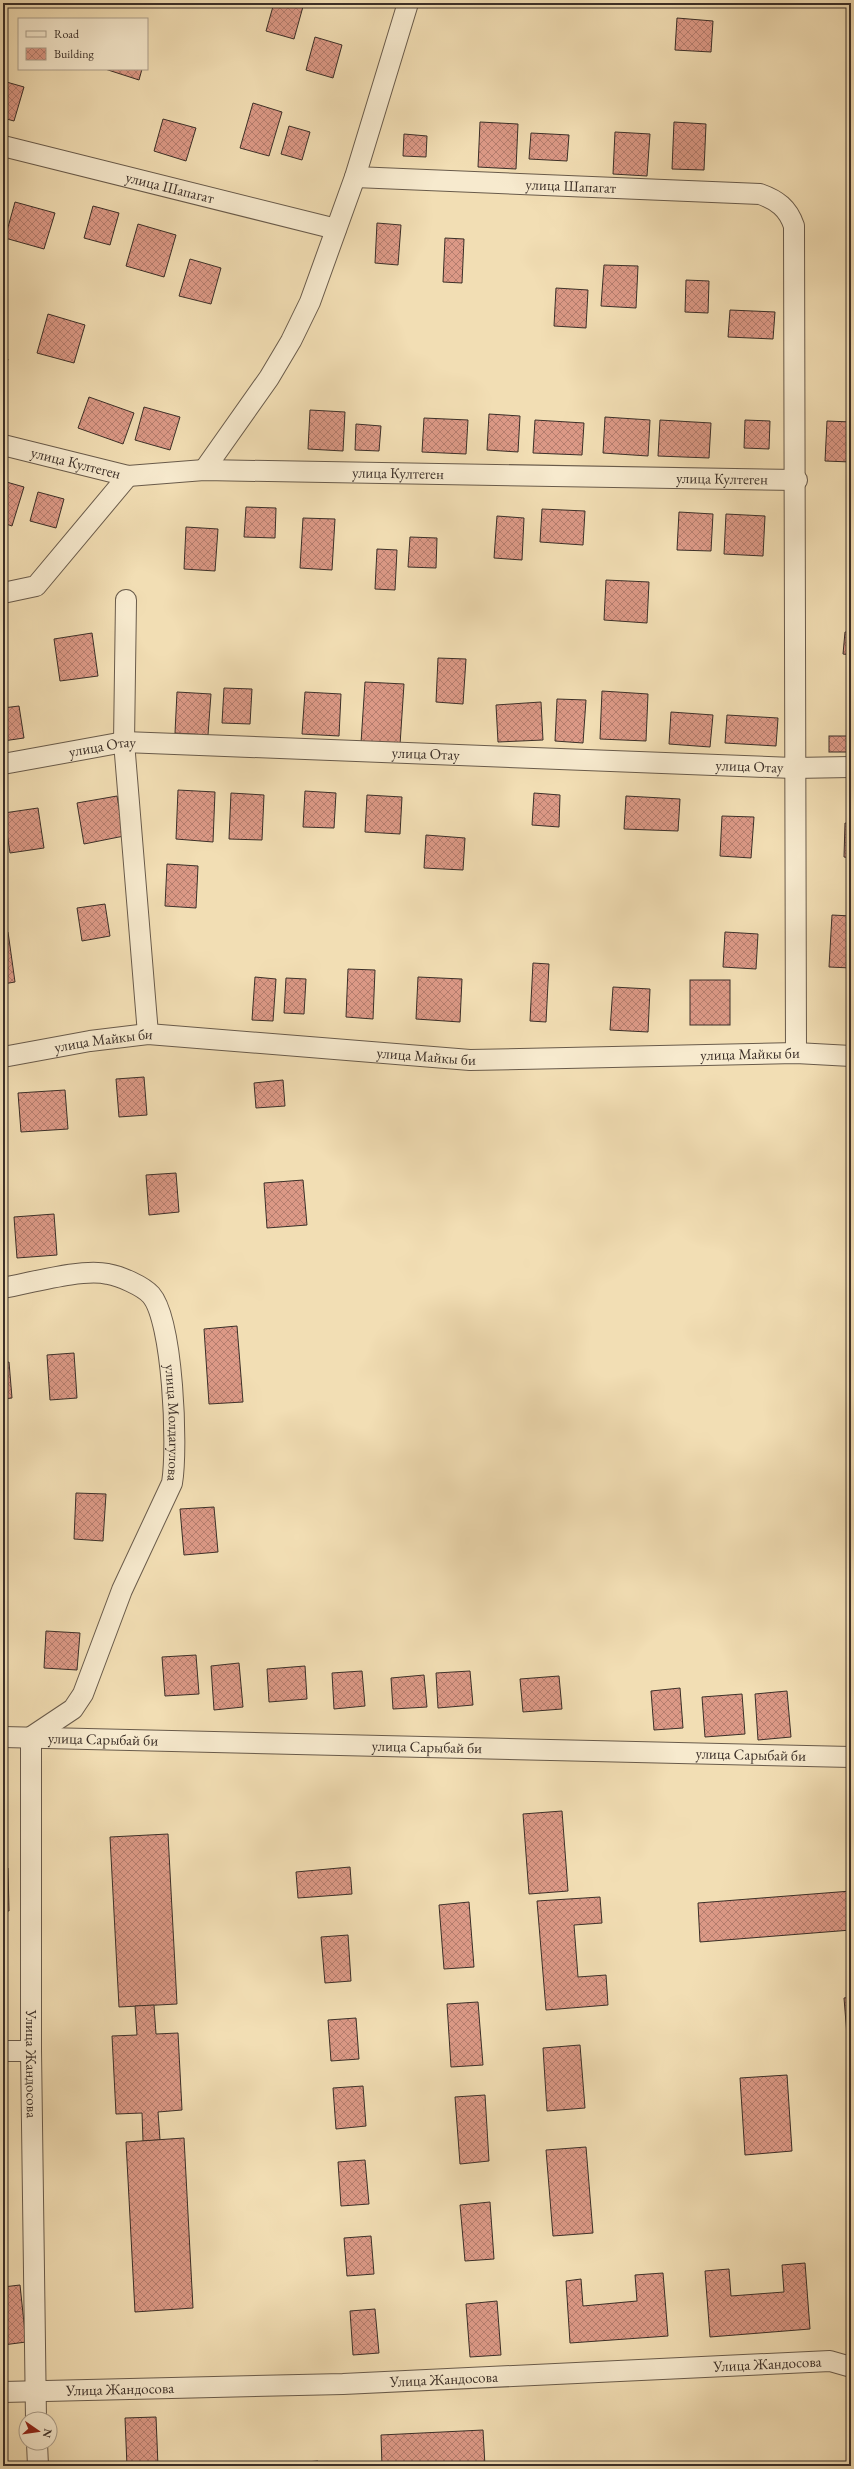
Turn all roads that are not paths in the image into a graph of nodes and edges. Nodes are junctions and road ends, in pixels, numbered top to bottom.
1 (408, 3) edge
2 (3, 146) edge
3 (355, 177) junction
4 (336, 230) junction
5 (3, 445) edge
6 (204, 470) junction
7 (128, 476) junction
8 (797, 480) junction
9 (3, 593) edge
10 (126, 600) dead end
11 (124, 742) junction
12 (3, 764) edge
13 (851, 767) edge
14 (793, 768) junction
15 (148, 1034) junction
16 (796, 1052) junction
17 (851, 1056) edge
18 (3, 1057) edge
19 (3, 1288) edge
20 (3, 1737) edge
21 (31, 1737) junction
22 (851, 1757) edge
23 (3, 2051) edge
24 (31, 2051) junction
25 (851, 2367) edge
26 (35, 2390) junction
27 (3, 2392) edge
28 (36, 2411) edge
29 (37, 2451) edge
30 (38, 2466) edge

1 - 3 street
2 - 4 street, улица Шапагат
3 - 4 street
3 - 8 street, улица Шапагат
4 - 6 street
5 - 7 street, улица Култеген
6 - 7 street, улица Култеген
6 - 8 street, улица Култеген
7 - 9 street
8 - 14 street
10 - 11 street
11 - 12 street, улица Отау
11 - 14 street, улица Отау
11 - 15 street
13 - 14 street, улица Отау
14 - 16 street
15 - 16 street, улица Майкы би
15 - 18 street, улица Майкы би
16 - 17 street, улица Майкы би
19 - 21 street, улица Молдагулова
20 - 21 street, улица Сарыбай би
21 - 22 street, улица Сарыбай би
21 - 24 street, Улица Жандосова
23 - 24 street
24 - 26 street, Улица Жандосова
25 - 26 street, Улица Жандосова
26 - 27 street, Улица Жандосова
26 - 28 street, Улица Жандосова
29 - 30 street

